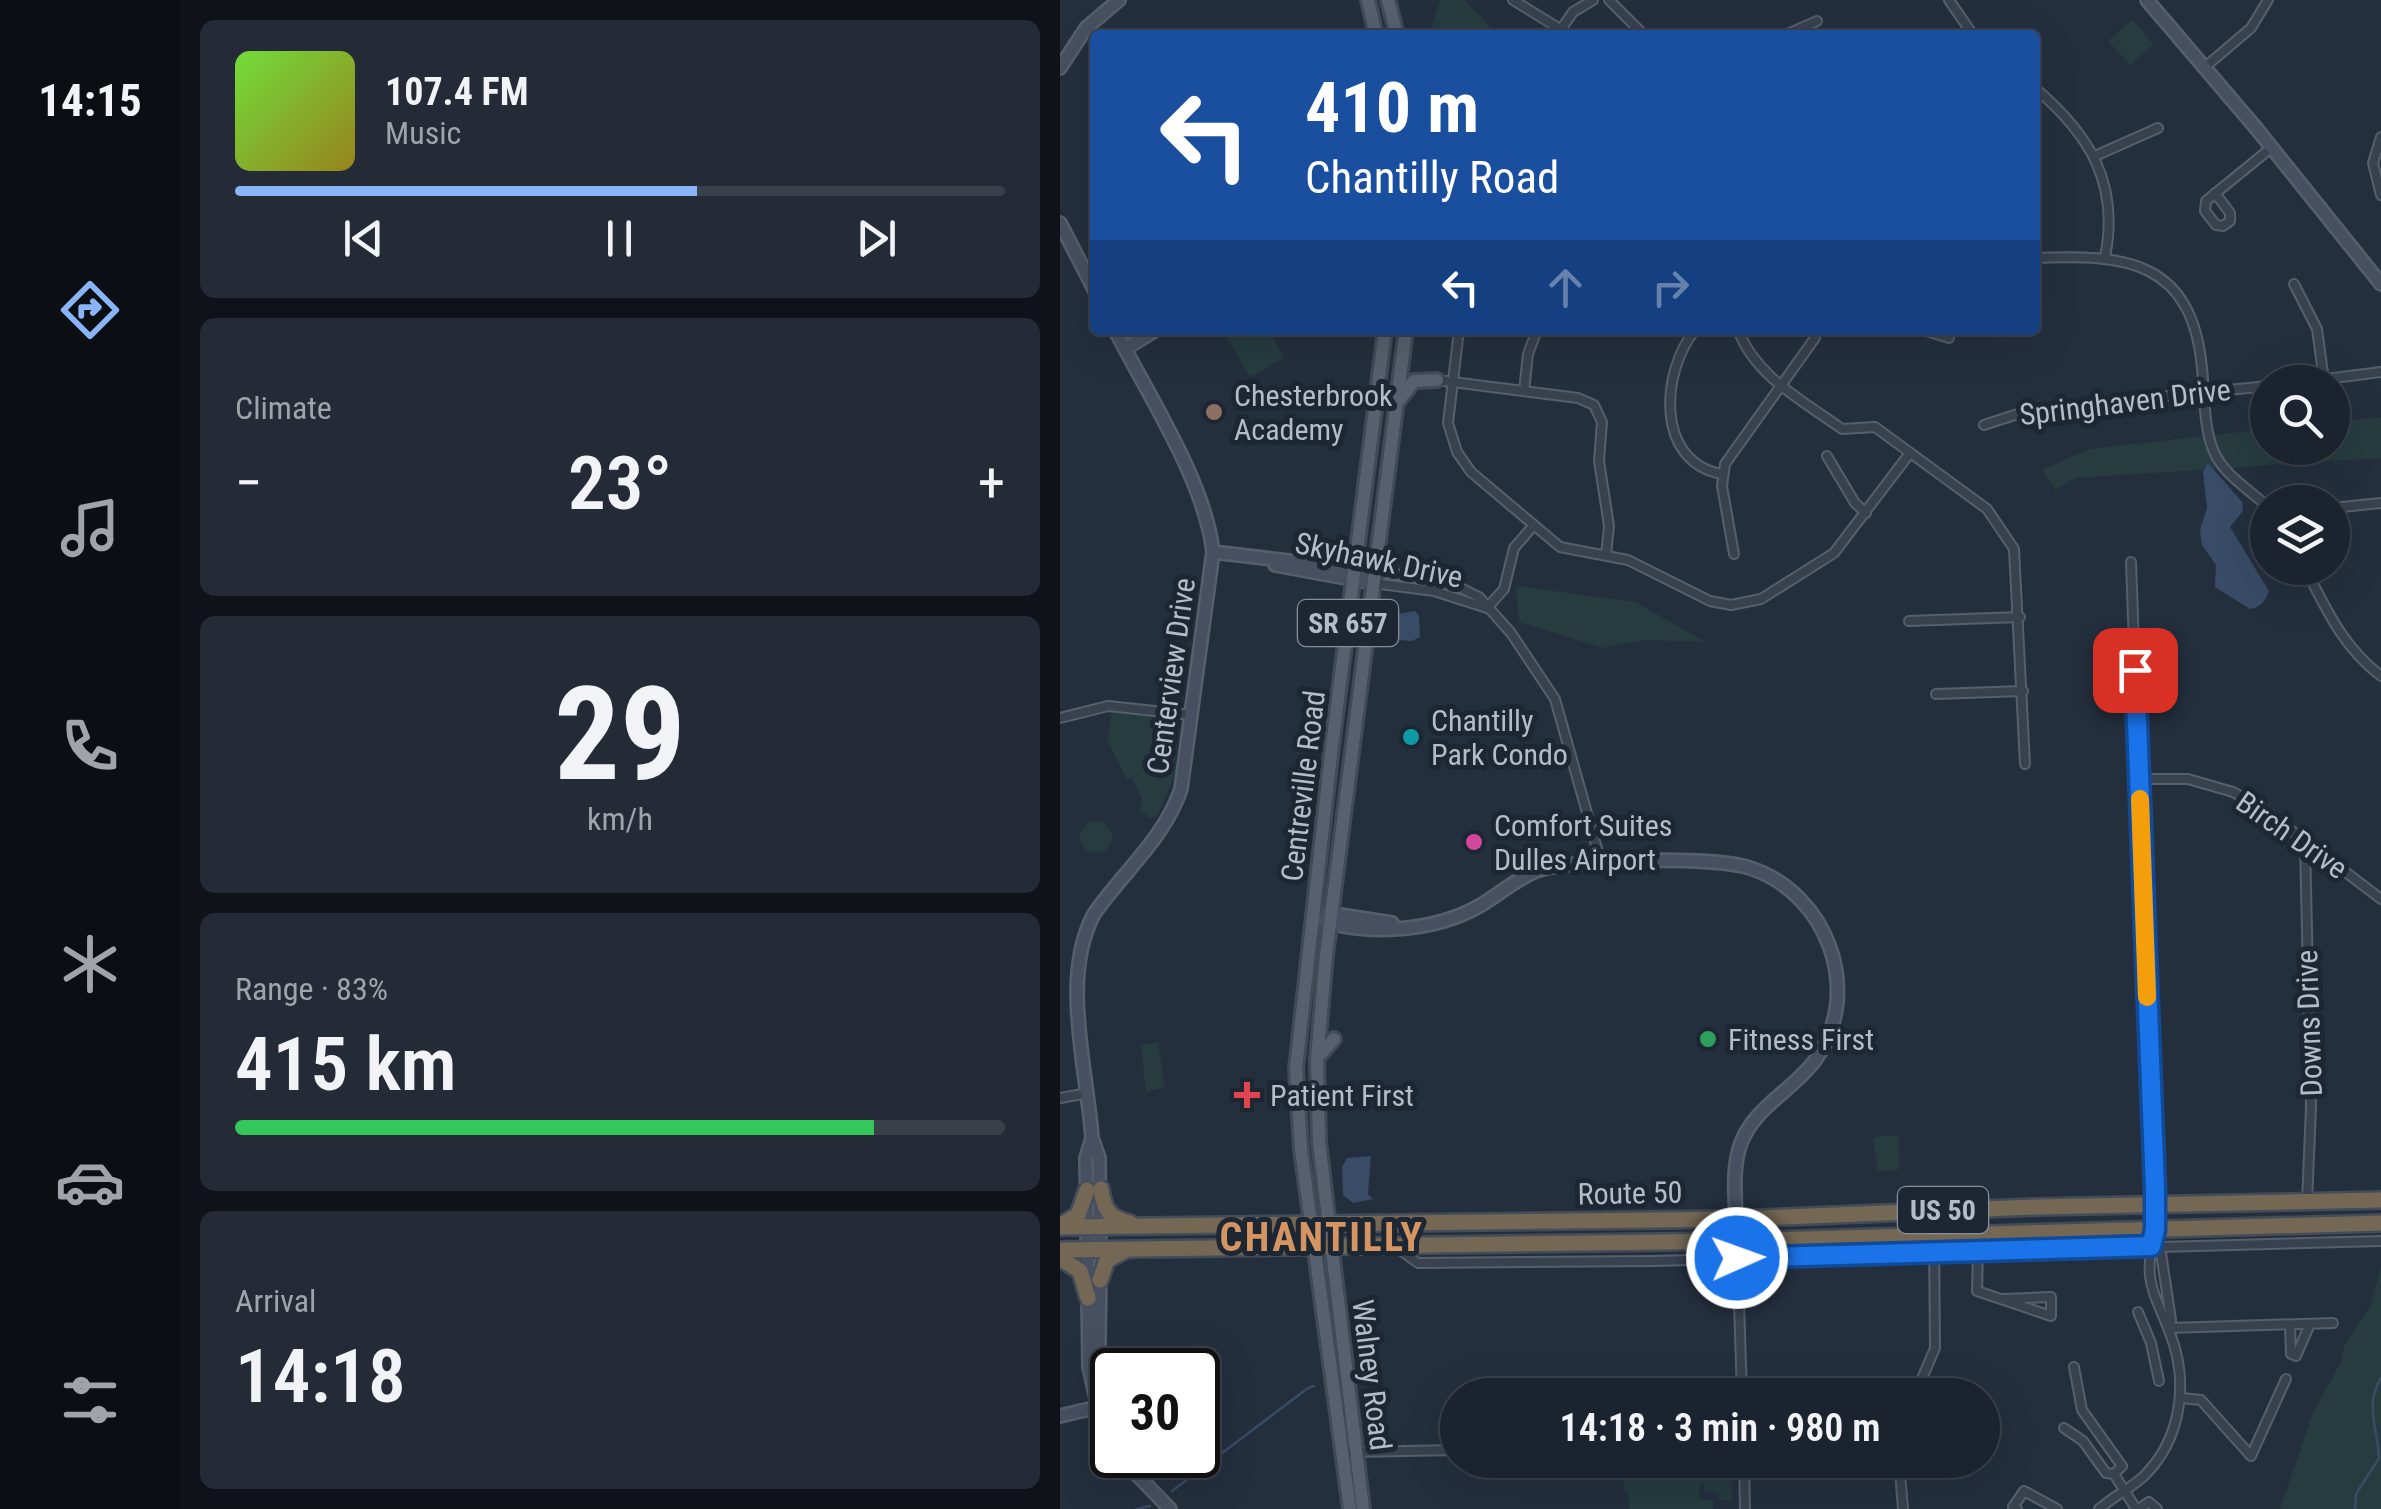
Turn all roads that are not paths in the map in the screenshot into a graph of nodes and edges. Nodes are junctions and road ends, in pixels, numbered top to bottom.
1 (1119, 0) edge
2 (1368, 0) edge
3 (1388, 0) edge
4 (1514, 0) edge
5 (1592, 0) edge
6 (1610, 0) edge
7 (1949, 0) edge
8 (2148, 0) edge
9 (2268, 0) edge
10 (1817, 20) dead end
11 (1375, 30) edge
12 (1396, 30) edge
13 (1555, 30) edge
14 (1560, 30) edge
15 (1639, 30) edge
16 (1796, 30) edge
17 (1965, 30) edge
18 (2204, 67) junction
19 (1060, 68) edge
20 (2040, 93) edge
21 (2158, 128) dead end
22 (2381, 137) edge
23 (2271, 148) junction
24 (2094, 156) junction
25 (2215, 193) dead end
26 (2381, 196) edge
27 (1060, 223) edge
28 (2105, 257) junction
29 (2040, 258) edge
30 (1090, 281) edge
31 (2294, 284) dead end
32 (2381, 284) edge
33 (1118, 335) edge
34 (1148, 335) edge
35 (1384, 335) edge
36 (1458, 335) edge
37 (1535, 335) edge
38 (1691, 335) edge
39 (1740, 335) edge
40 (1939, 335) edge
41 (1405, 337) edge
42 (1815, 338) dead end
43 (1949, 338) dead end
44 (1125, 350) junction
45 (2322, 365) edge
46 (2381, 372) edge
47 (2350, 376) edge
48 (1437, 380) junction
49 (1452, 382) junction
50 (1781, 385) junction
51 (2250, 388) edge
52 (1524, 391) junction
53 (2205, 392) junction
54 (1395, 410) junction
55 (1984, 425) dead end
56 (1910, 453) junction
57 (1827, 456) dead end
58 (1721, 474) junction
59 (2250, 491) edge
60 (2381, 503) edge
61 (2350, 506) edge
62 (1866, 513) junction
63 (1534, 526) junction
64 (1213, 552) junction
65 (1734, 554) dead end
66 (1606, 555) junction
67 (2130, 562) dead end
68 (1354, 574) junction
69 (1374, 577) junction
70 (2314, 585) edge
71 (1486, 608) junction
72 (2020, 617) junction
73 (1909, 621) dead end
74 (2381, 676) edge
75 (2023, 691) junction
76 (1936, 694) dead end
77 (1192, 716) junction
78 (1060, 718) edge
79 (2025, 764) dead end
80 (2139, 779) junction
81 (2305, 843) junction
82 (1595, 864) junction
83 (2381, 898) edge
84 (1312, 916) junction
85 (1331, 918) junction
86 (1306, 969) junction
87 (1318, 1038) junction
88 (1334, 1039) dead end
89 (1316, 1059) junction
90 (1088, 1093) junction
91 (1060, 1098) edge
92 (1094, 1190) junction
93 (2381, 1200) edge
94 (2308, 1202) junction
95 (2155, 1206) junction
96 (1737, 1219) junction
97 (2381, 1223) edge
98 (1329, 1224) junction
99 (1311, 1225) junction
100 (1060, 1226) edge
101 (1144, 1226) junction
102 (1092, 1238) junction
103 (1060, 1241) edge
104 (2156, 1241) junction
105 (2381, 1241) edge
106 (1934, 1244) junction
107 (1395, 1246) junction
108 (1322, 1248) junction
109 (1060, 1250) edge
110 (1129, 1250) junction
111 (1737, 1250) junction
112 (1978, 1251) junction
113 (1060, 1258) edge
114 (1100, 1280) junction
115 (1088, 1298) junction
116 (2003, 1299) junction
117 (2138, 1312) dead end
118 (2333, 1323) dead end
119 (2290, 1324) junction
120 (2310, 1324) junction
121 (2170, 1332) junction
122 (2151, 1344) junction
123 (1099, 1348) edge
124 (2074, 1367) dead end
125 (1090, 1371) edge
126 (1741, 1378) edge
127 (1923, 1378) edge
128 (2286, 1379) dead end
129 (2159, 1381) dead end
130 (2181, 1398) junction
131 (1090, 1409) edge
132 (1060, 1416) edge
133 (2064, 1428) dead end
134 (1440, 1450) edge
135 (1349, 1452) junction
136 (2114, 1474) junction
137 (1140, 1478) edge
138 (1744, 1478) edge
139 (1900, 1478) edge
140 (2126, 1490) junction
141 (1170, 1509) edge
142 (1350, 1509) edge
143 (1363, 1509) edge
144 (1745, 1509) edge
145 (1903, 1509) edge
146 (2017, 1509) edge
147 (2057, 1509) edge
148 (2099, 1509) edge
149 (2137, 1509) edge
150 (2158, 1509) edge

1 - 19 street
2 - 11 main road
3 - 12 main road
4 - 13 street
5 - 14 street
6 - 15 street
7 - 17 street
8 - 18 street
9 - 18 street
10 - 16 street
18 - 23 street
20 - 24 street
21 - 24 street
22 - 26 street
23 - 25 street
23 - 32 street
24 - 28 street
27 - 30 street
28 - 29 street
28 - 53 street
31 - 45 street
33 - 44 street, Centerview Drive
34 - 44 street
35 - 68 main road, Centreville Road / SR 657
36 - 49 street
37 - 52 street
38 - 58 street
39 - 50 street
40 - 43 street
41 - 48 main road
41 - 54 main road, Centreville Road / SR 657
42 - 50 street
44 - 64 street, Centerview Drive
46 - 47 street
48 - 49 street
48 - 54 main road
49 - 52 street
49 - 63 street
50 - 56 street
50 - 58 street
51 - 53 street, Springhaven Drive
52 - 66 street
53 - 55 street, Springhaven Drive
53 - 59 street
54 - 69 main road, Centreville Road / SR 657
56 - 62 street
56 - 72 street
57 - 62 street
58 - 65 street
60 - 61 street
62 - 66 street
63 - 66 street
63 - 71 street
64 - 68 street, Skyhawk Drive
64 - 77 street, Centerview Drive
67 - 80 street
68 - 69 street, Skyhawk Drive
68 - 84 main road, Centreville Road / SR 657
69 - 71 street, Skyhawk Drive
69 - 85 main road, Centreville Road / SR 657
70 - 74 street
71 - 82 street, Skyhawk Drive
72 - 73 street
72 - 75 street
75 - 76 street
75 - 79 street
77 - 78 street
77 - 90 street, Centerview Drive
80 - 81 street, Birch Drive
80 - 95 street
81 - 83 street, Birch Drive
81 - 94 street, Downs Drive
82 - 85 street
82 - 96 street
84 - 85 street
84 - 86 main road, Centreville Road / SR 657
85 - 87 main road, Centreville Road / SR 657
86 - 87 main road
86 - 99 main road, Centreville Road / SR 657
87 - 89 main road, Centreville Road / SR 657
88 - 89 main road
89 - 98 main road, Centreville Road / SR 657
90 - 91 street
90 - 92 street, Centerview Drive
92 - 100 highway
92 - 101 highway
92 - 102 street, Centerview Drive
93 - 94 highway, Route 50 / US 50
94 - 95 highway, Route 50 / US 50
95 - 96 highway, Route 50 / US 50
95 - 104 street
96 - 98 highway, Route 50 / US 50
96 - 111 street
97 - 104 highway, Route 50 / US 50
98 - 99 highway, Route 50 / US 50
98 - 108 main road, Centreville Road / SR 657
99 - 101 highway, Route 50 / US 50
99 - 108 main road, Centreville Road / SR 657
100 - 102 highway, Route 50 / US 50
101 - 102 highway, Route 50 / US 50
102 - 103 highway
102 - 109 highway, Route 50 / US 50
102 - 110 highway, Route 50 / US 50
102 - 114 street
102 - 115 street
104 - 105 street
104 - 106 highway, Route 50 / US 50
104 - 112 street
104 - 121 street
104 - 121 street
106 - 111 highway, Route 50 / US 50
106 - 112 street
106 - 127 street
107 - 108 highway, Route 50 / US 50
107 - 111 highway, Route 50 / US 50
107 - 111 street
108 - 110 highway, Route 50 / US 50
108 - 135 main road, Walney Road / SR 657
110 - 114 highway
111 - 126 street
112 - 116 street
113 - 115 highway
114 - 123 street
115 - 125 street
116 - 116 street
117 - 122 street
118 - 120 street
119 - 120 street
119 - 120 street
119 - 121 street
121 - 122 street
121 - 130 street
122 - 129 street
124 - 136 street
128 - 130 street
130 - 140 street
131 - 132 street
133 - 136 street
134 - 135 street
135 - 142 main road, Walney Road / SR 657
135 - 143 main road, Walney Road / SR 657
136 - 140 street
137 - 141 street
138 - 144 street
139 - 145 street
140 - 148 street
140 - 149 street
146 - 147 street
149 - 150 street

